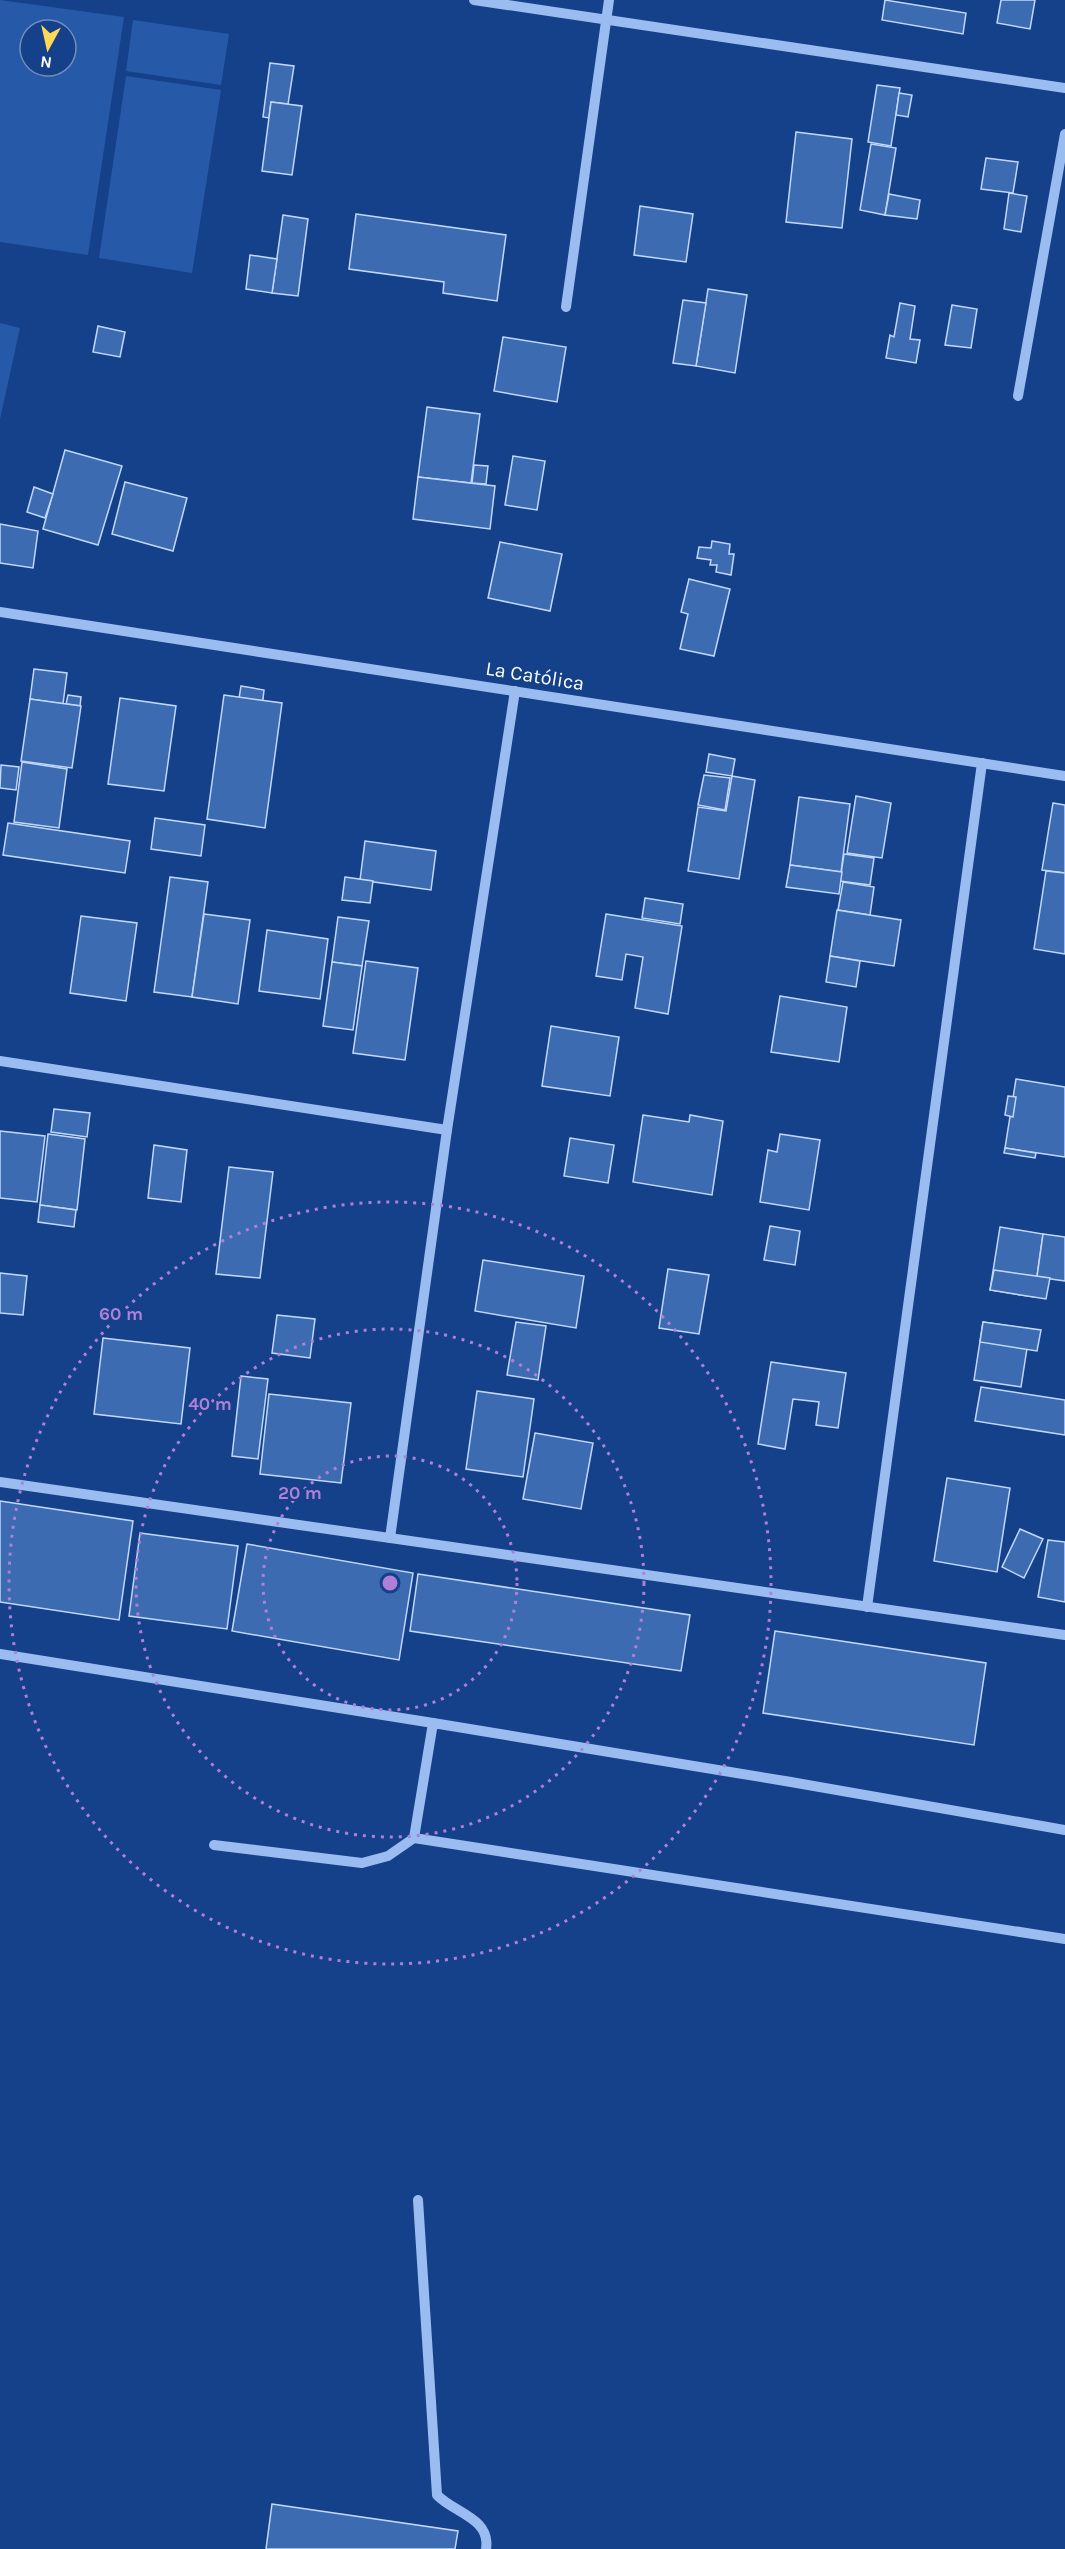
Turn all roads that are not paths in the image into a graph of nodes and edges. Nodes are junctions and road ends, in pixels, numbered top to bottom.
1 (474, 0) edge
2 (609, 0) edge
3 (607, 20) junction
4 (1065, 88) edge
5 (1065, 134) edge
6 (566, 307) dead end
7 (1018, 396) dead end
8 (0, 612) edge
9 (515, 692) junction
10 (982, 763) junction
11 (1065, 776) edge
12 (0, 1061) edge
13 (447, 1130) junction
14 (0, 1482) edge
15 (390, 1538) junction
16 (867, 1607) junction
17 (1065, 1635) edge
18 (0, 1654) edge
19 (433, 1724) junction
20 (1065, 1830) edge
21 (414, 1838) junction
22 (214, 1845) dead end
23 (1065, 1939) edge
24 (418, 2200) dead end
25 (486, 2549) edge

1 - 3 street
2 - 3 street
3 - 4 street
3 - 6 street
5 - 7 street
8 - 9 street, La Católica
9 - 10 street, La Católica
9 - 13 street
10 - 11 street, La Católica
10 - 16 street
12 - 13 street
13 - 15 street
14 - 15 street
15 - 16 street
16 - 17 street
18 - 19 street
19 - 20 street
19 - 21 street
21 - 22 street
21 - 23 street
24 - 25 street

